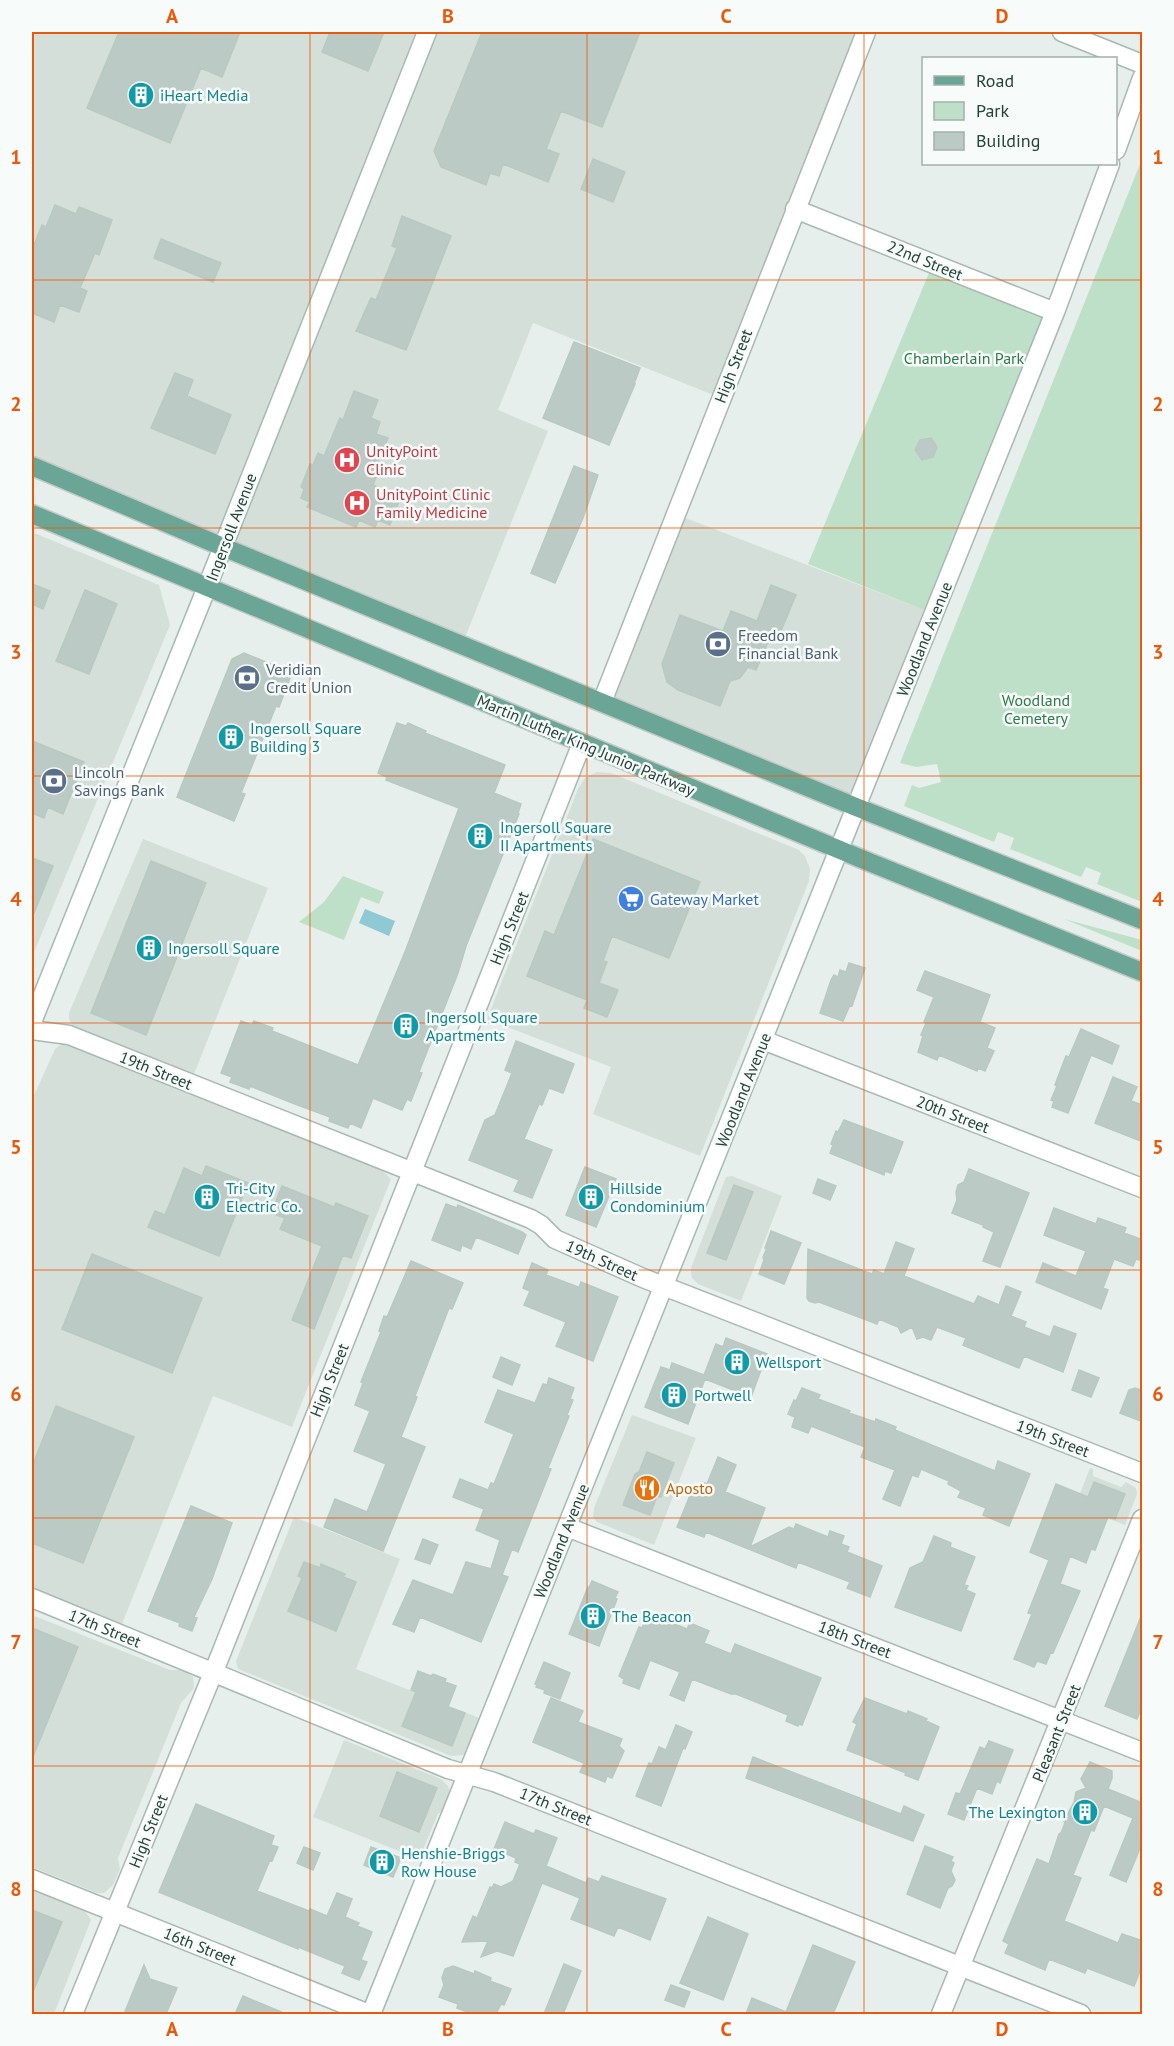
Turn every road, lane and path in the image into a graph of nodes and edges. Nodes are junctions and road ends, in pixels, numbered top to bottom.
1 (427, 32) edge
2 (866, 32) edge
3 (1062, 32) edge
4 (1143, 64) edge
5 (1143, 78) edge
6 (1117, 147) edge
7 (1110, 165) edge
8 (795, 209) junction
9 (1054, 312) junction
10 (32, 466) edge
11 (32, 514) edge
12 (223, 547) junction
13 (207, 587) junction
14 (602, 702) junction
15 (582, 743) junction
16 (856, 807) junction
17 (839, 850) junction
18 (1143, 920) edge
19 (1143, 972) edge
20 (32, 1022) edge
21 (32, 1030) edge
22 (763, 1040) junction
23 (412, 1172) junction
24 (1143, 1188) edge
25 (665, 1287) junction
26 (1143, 1473) edge
27 (1143, 1519) edge
28 (567, 1527) junction
29 (32, 1598) edge
30 (213, 1673) junction
31 (1061, 1720) junction
32 (1143, 1752) edge
33 (468, 1774) junction
34 (32, 1879) edge
35 (114, 1912) junction
36 (960, 1967) junction
37 (73, 2014) edge
38 (370, 2014) edge
39 (941, 2014) edge
40 (1081, 2014) edge

1 - 12 street, Ingersoll Avenue
2 - 8 street, High Street
3 - 4 street
5 - 6 street
7 - 9 street, Woodland Avenue
8 - 9 street, 22nd Street
8 - 14 street, High Street
9 - 16 street, Woodland Avenue
10 - 12 main road
11 - 13 main road, Martin Luther King Junior Parkway
12 - 13 street, Ingersoll Avenue
12 - 14 main road
13 - 15 main road, Martin Luther King Junior Parkway
13 - 20 street, Ingersoll Avenue
14 - 16 main road
15 - 17 main road, Martin Luther King Junior Parkway
15 - 23 street, High Street
16 - 17 street, Woodland Avenue
16 - 18 main road
17 - 19 main road, Martin Luther King Junior Parkway
17 - 22 street, Woodland Avenue
21 - 23 street, 19th Street
22 - 24 street, 20th Street
22 - 25 street, Woodland Avenue
23 - 25 street, 19th Street
23 - 30 street, High Street
25 - 26 street, 19th Street
25 - 28 street, Woodland Avenue
27 - 31 street, Pleasant Street
28 - 31 street, 18th Street
28 - 33 street, Woodland Avenue
29 - 30 street, 17th Street
30 - 33 street, 17th Street
30 - 35 street, High Street
31 - 32 street, 18th Street
31 - 36 street, Pleasant Street
33 - 36 street, 17th Street
33 - 38 street, Woodland Avenue
34 - 35 street, 16th Street
35 - 37 street, High Street
35 - 38 street, 16th Street
36 - 39 street, Pleasant Street
36 - 40 street, 17th Street

